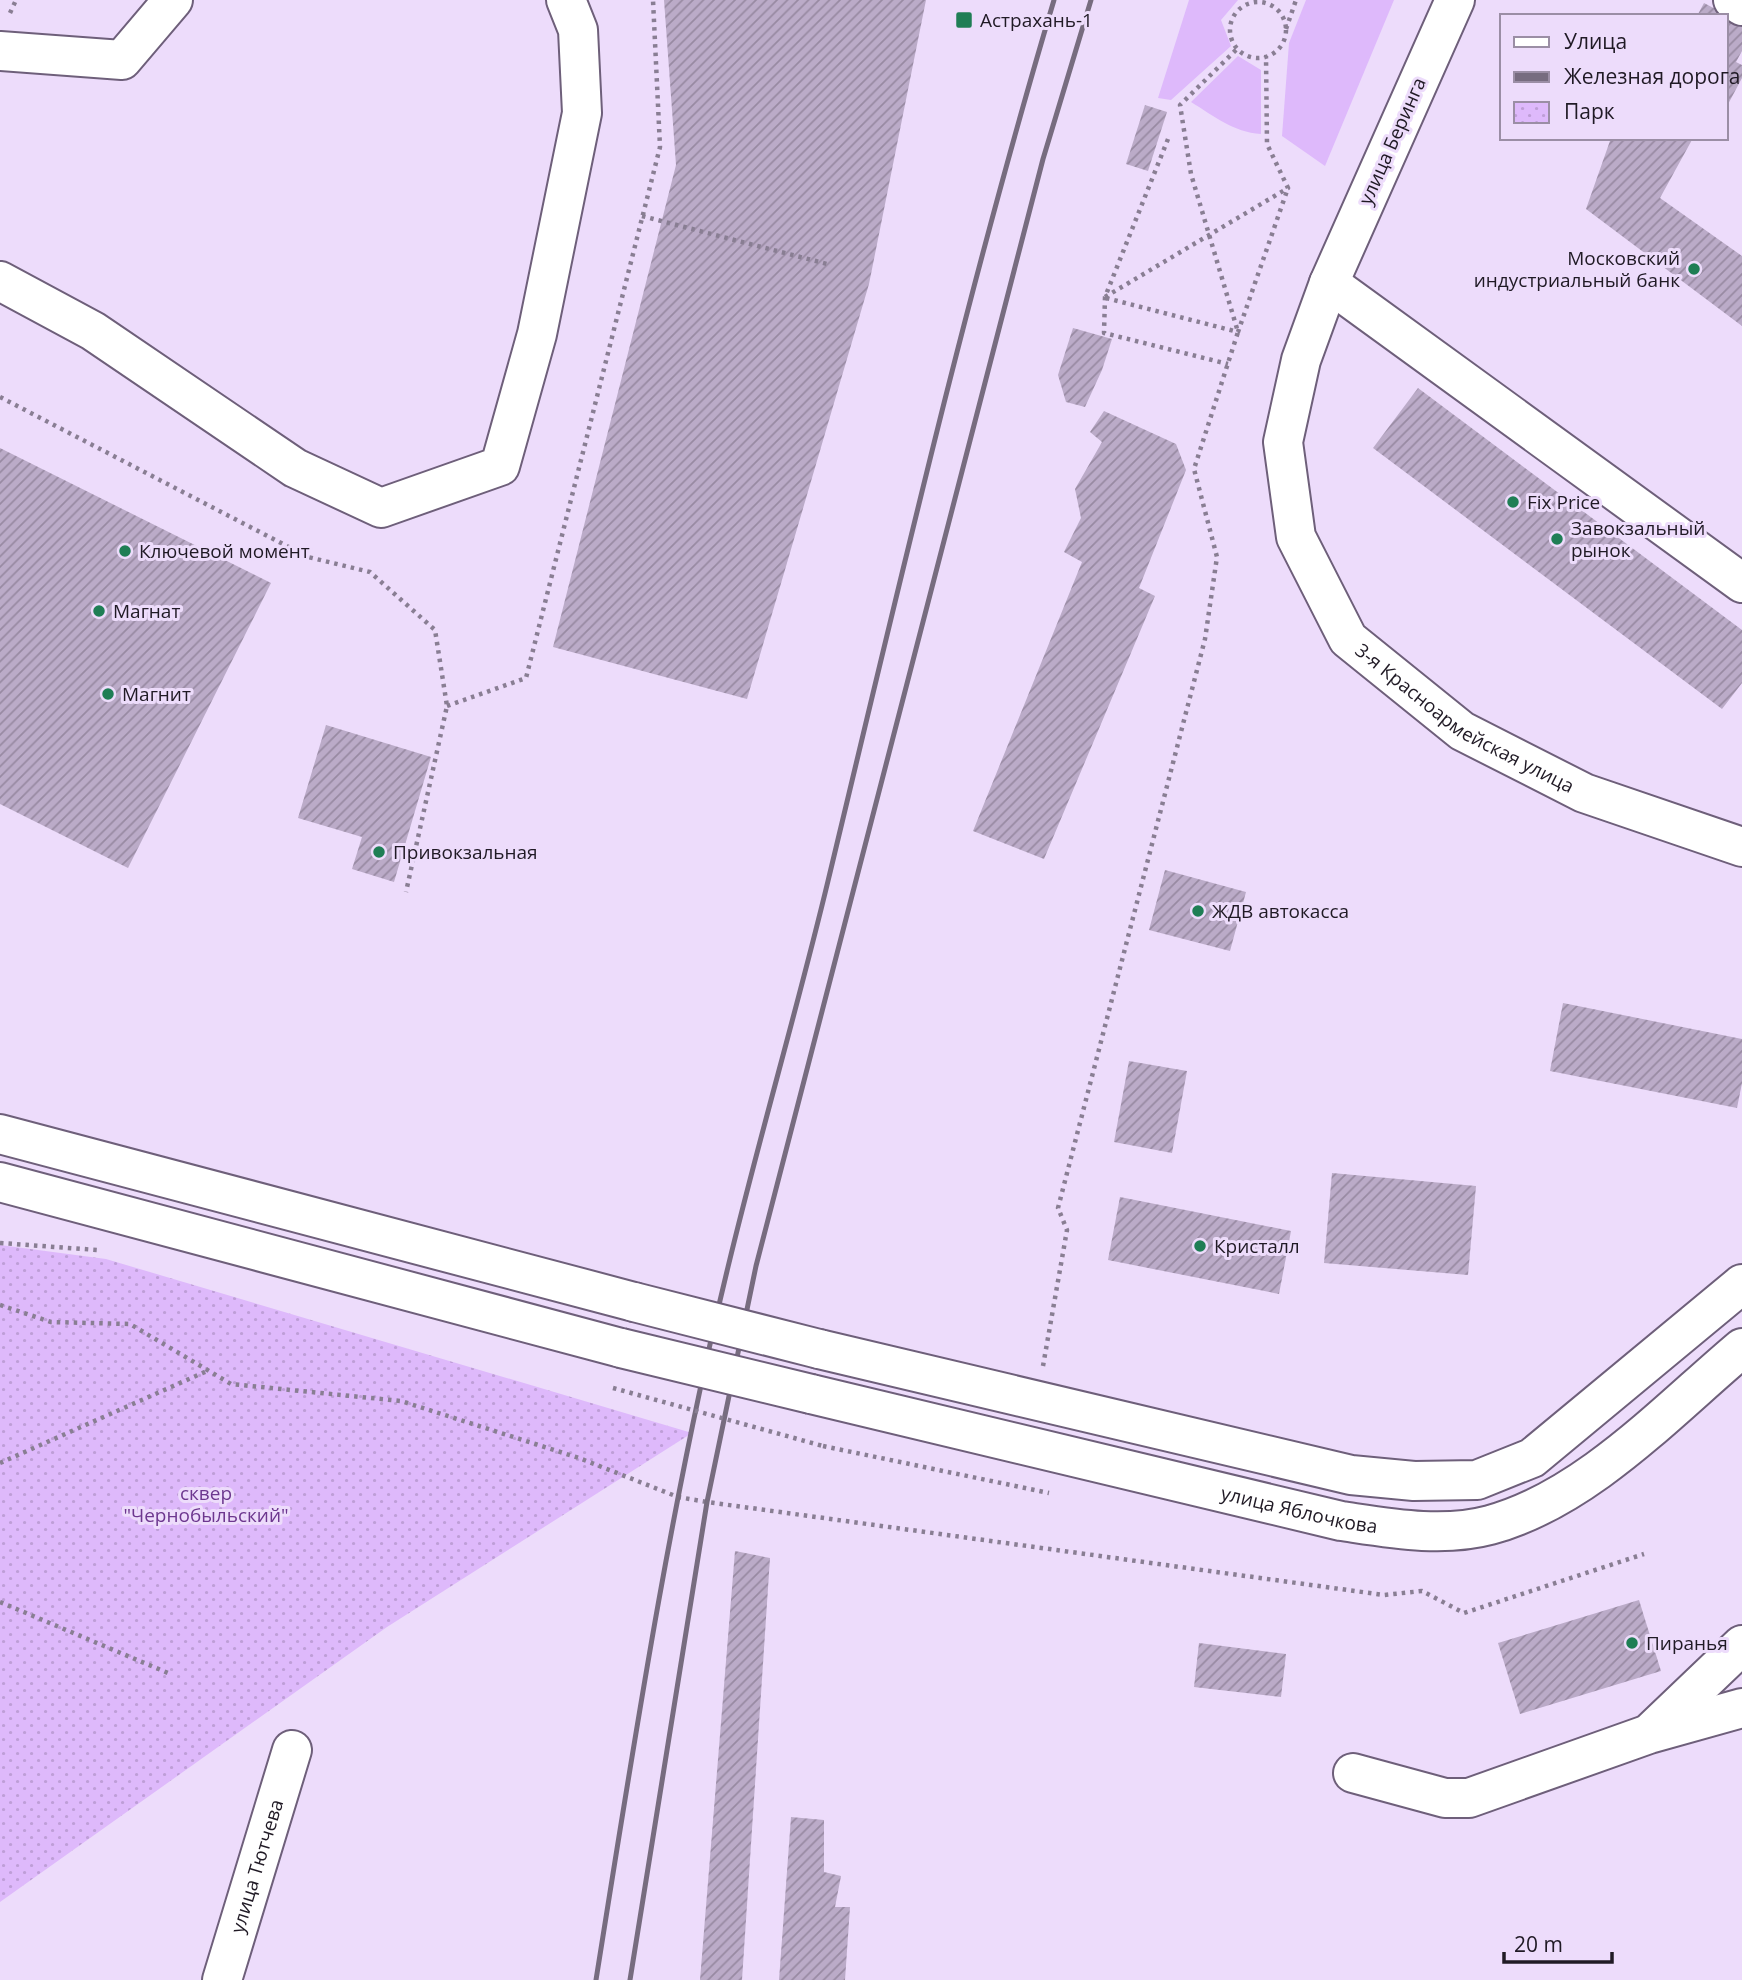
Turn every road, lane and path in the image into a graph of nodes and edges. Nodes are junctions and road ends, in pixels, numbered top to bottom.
1 (173, 0) edge
2 (566, 0) edge
3 (653, 0) edge
4 (1296, 0) edge
5 (1455, 0) edge
6 (1733, 0) edge
7 (1249, 2) edge
8 (1742, 6) edge
9 (1286, 30) junction
10 (1238, 48) junction
11 (0, 51) edge
12 (1266, 57) junction
13 (1168, 139) dead end
14 (1288, 188) junction
15 (642, 216) junction
16 (1209, 235) junction
17 (831, 265) dead end
18 (0, 281) edge
19 (1329, 283) junction
20 (1105, 298) junction
21 (1238, 332) junction
22 (1228, 364) junction
23 (0, 397) edge
24 (1742, 583) edge
25 (447, 706) junction
26 (1742, 847) edge
27 (406, 892) dead end
28 (0, 1134) edge
29 (0, 1182) edge
30 (1742, 1283) edge
31 (0, 1306) edge
32 (1742, 1348) edge
33 (208, 1371) junction
34 (1042, 1374) dead end
35 (613, 1388) dead end
36 (823, 1446) dead end
37 (0, 1463) edge
38 (1644, 1553) dead end
39 (0, 1602) edge
40 (1742, 1645) edge
41 (168, 1673) dead end
42 (1742, 1708) edge
43 (1648, 1734) junction
44 (292, 1751) dead end
45 (1353, 1773) dead end
46 (222, 1980) edge

1 - 11 main road
2 - 18 main road
3 - 15 path
4 - 9 path
5 - 19 main road, улица Беринга
6 - 8 main road
7 - 9 path
7 - 10 path
9 - 12 path
10 - 12 path
10 - 16 path
12 - 14 path
13 - 20 path
14 - 16 path
14 - 21 path
15 - 17 path
15 - 25 path
16 - 20 path
16 - 21 path
19 - 24 main road
19 - 26 main road, 3-я Красноармейская улица
20 - 21 path
20 - 22 path
21 - 22 path
22 - 34 path
23 - 25 path
25 - 27 path
28 - 30 main road, bridge
29 - 32 main road, улица Яблочкова, bridge
31 - 33 path
33 - 37 path
33 - 38 path
35 - 36 path, bridge
39 - 41 path
40 - 43 main road
42 - 43 main road
43 - 45 main road
44 - 46 main road, улица Тютчева

